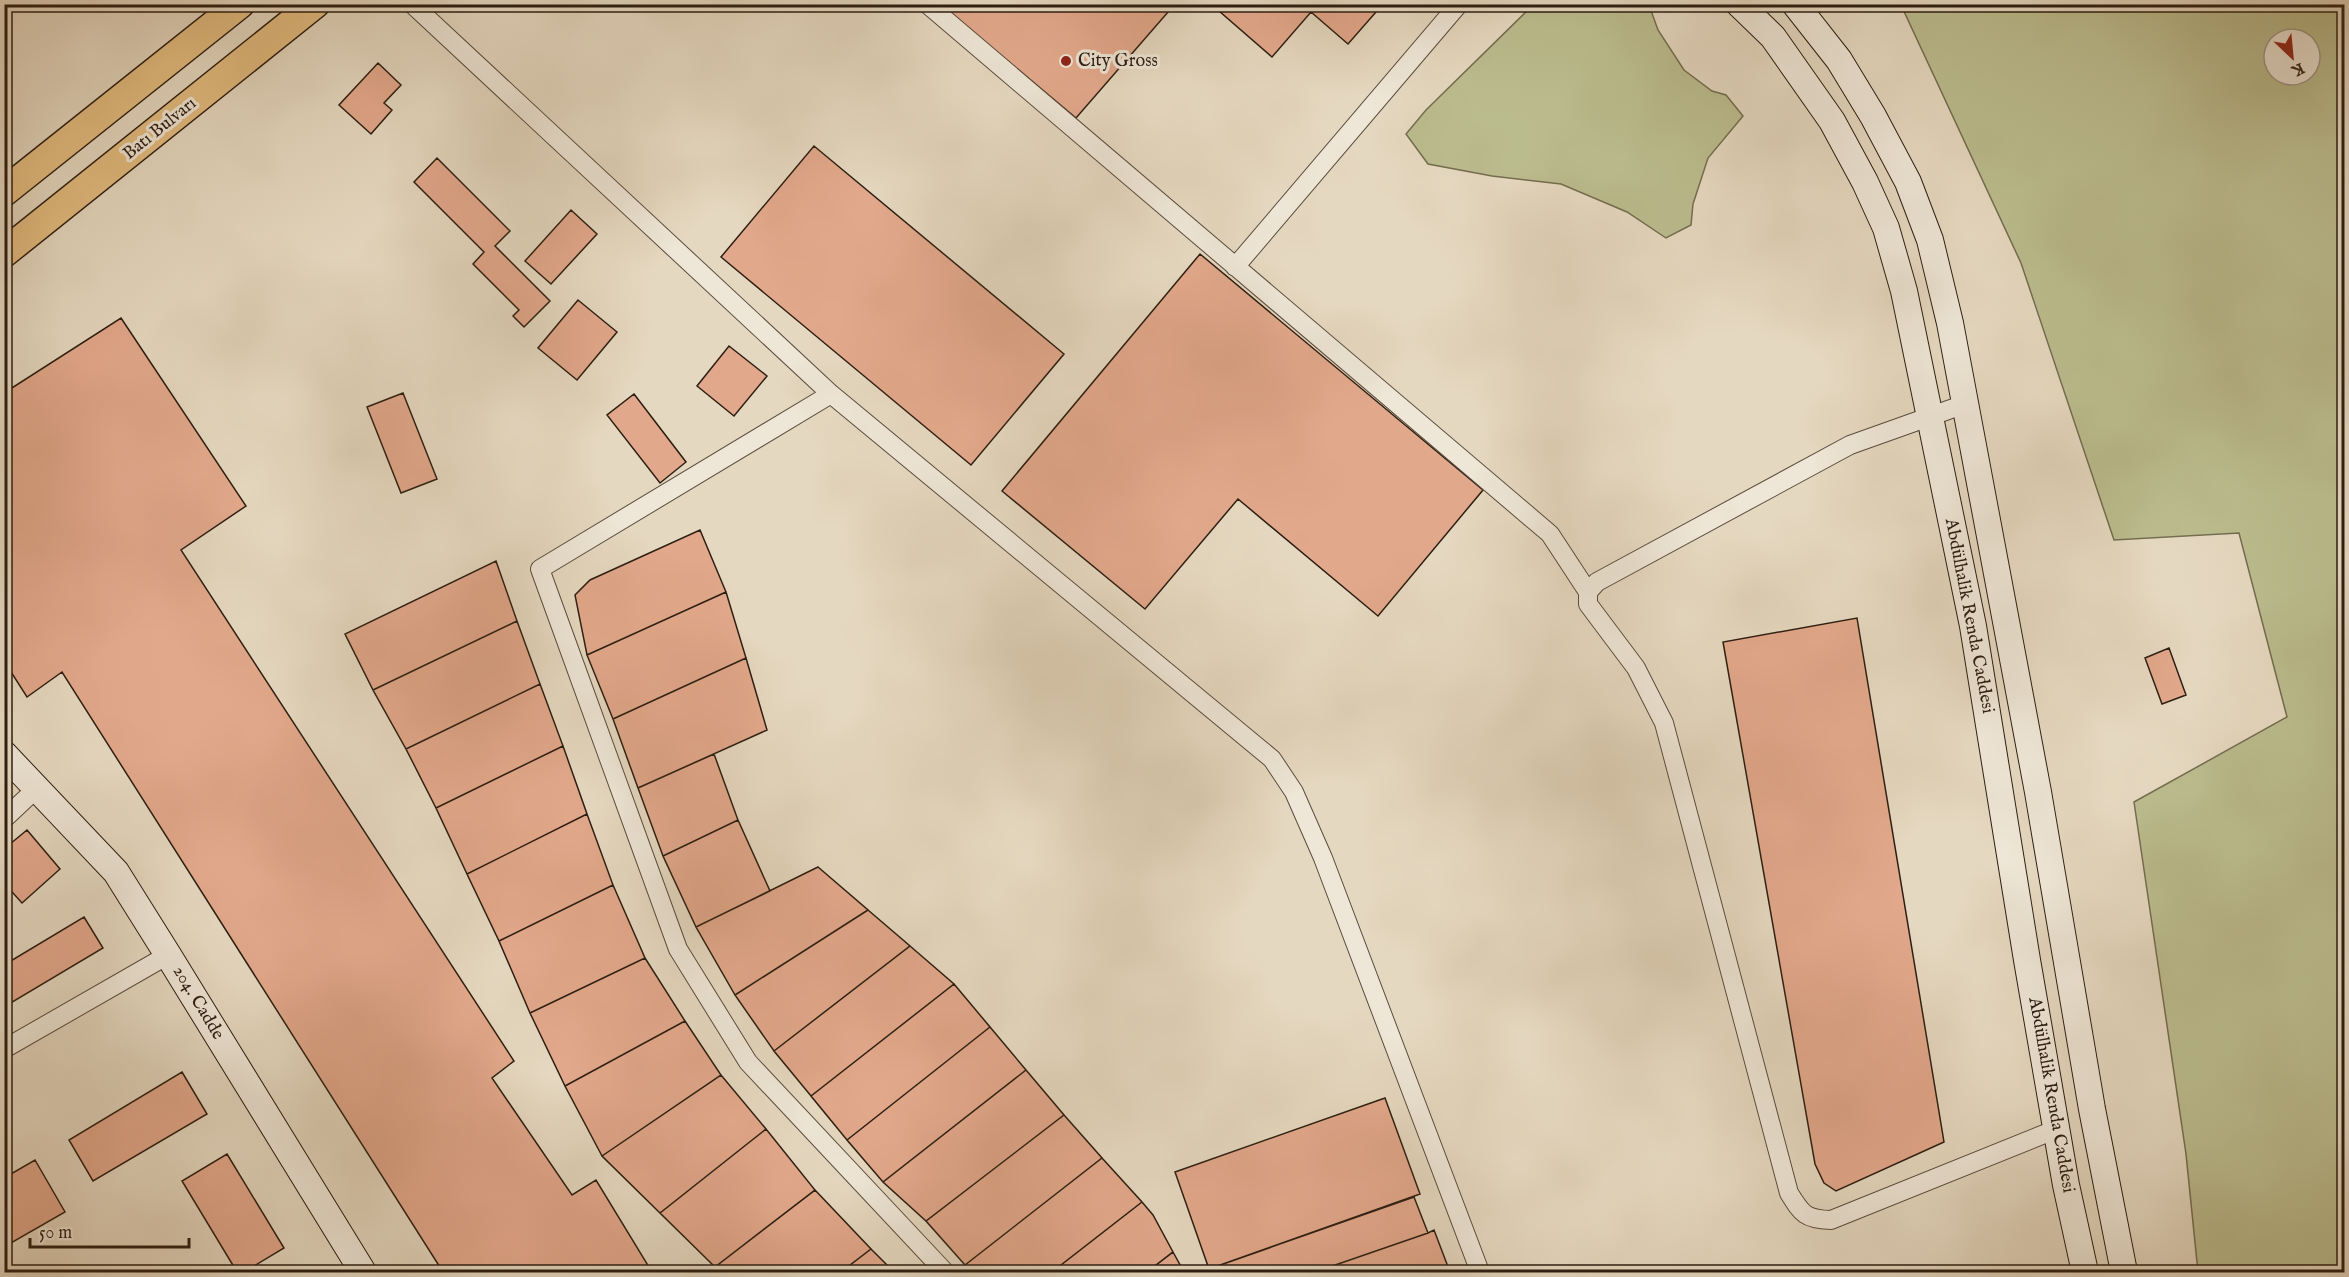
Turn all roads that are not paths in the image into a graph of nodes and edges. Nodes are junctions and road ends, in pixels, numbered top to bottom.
1 (240, 4) edge
2 (315, 4) edge
3 (412, 4) edge
4 (927, 4) edge
5 (1459, 4) edge
6 (1739, 4) edge
7 (1795, 4) edge
8 (4, 192) edge
9 (4, 253) edge
10 (1235, 267) junction
11 (831, 394) junction
12 (1965, 404) junction
13 (1929, 416) junction
14 (1588, 592) junction
15 (4, 754) edge
16 (36, 789) junction
17 (4, 819) edge
18 (168, 955) junction
19 (4, 1049) edge
20 (2057, 1129) junction
21 (363, 1272) edge
22 (945, 1272) edge
23 (1480, 1272) edge
24 (2085, 1272) edge
25 (2124, 1272) edge

1 - 8 main road
2 - 9 main road, Batı Bulvarı
3 - 11 street
4 - 10 street
5 - 10 street
6 - 13 main road, Abdülhalik Renda Caddesi
7 - 12 main road, Abdülhalik Renda Caddesi
10 - 14 street
11 - 22 street
11 - 23 street
12 - 13 street
12 - 25 main road, Abdülhalik Renda Caddesi
13 - 14 street
13 - 20 main road, Abdülhalik Renda Caddesi
14 - 20 street
15 - 16 main road, 204. Cadde
16 - 17 street
16 - 18 main road, 204. Cadde
18 - 19 street
18 - 21 main road, 204. Cadde
20 - 24 main road, Abdülhalik Renda Caddesi

